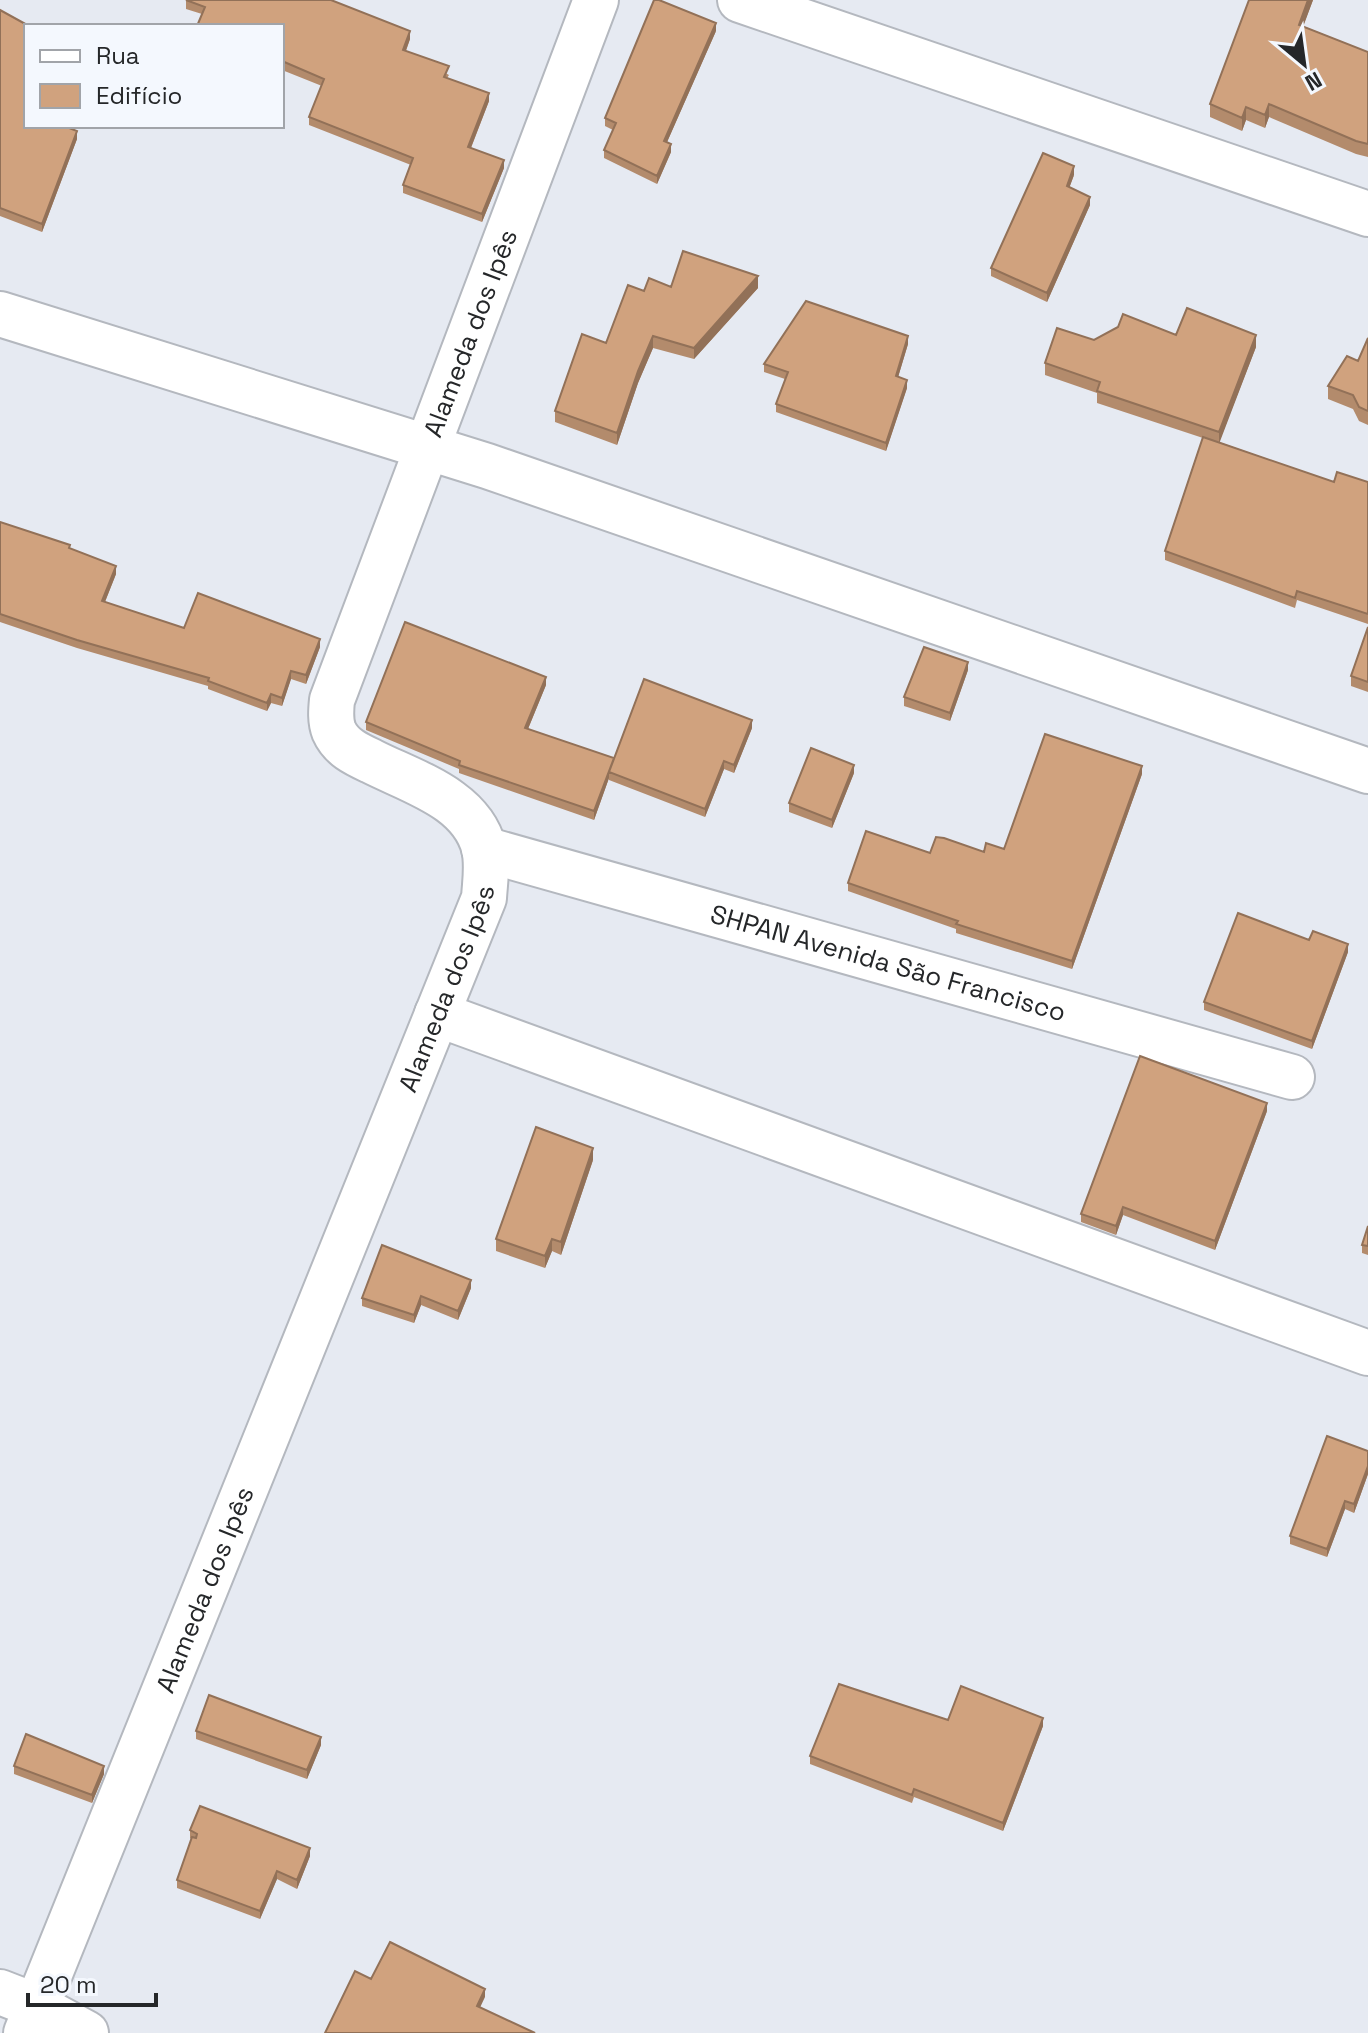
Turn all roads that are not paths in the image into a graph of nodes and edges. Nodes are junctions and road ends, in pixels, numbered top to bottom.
1 (596, 0) edge
2 (740, 0) edge
3 (1368, 214) edge
4 (0, 314) edge
5 (427, 449) junction
6 (1368, 771) edge
7 (484, 849) junction
8 (437, 1014) junction
9 (1292, 1077) dead end
10 (1368, 1353) edge
11 (21, 2010) edge
12 (86, 2033) edge

1 - 5 street, Alameda dos Ipês
2 - 3 street
4 - 5 street
5 - 6 street
5 - 7 street, Alameda dos Ipês
7 - 8 street, Alameda dos Ipês
7 - 9 street, SHPAN Avenida São Francisco
8 - 10 street
8 - 11 street, Alameda dos Ipês
11 - 12 street

